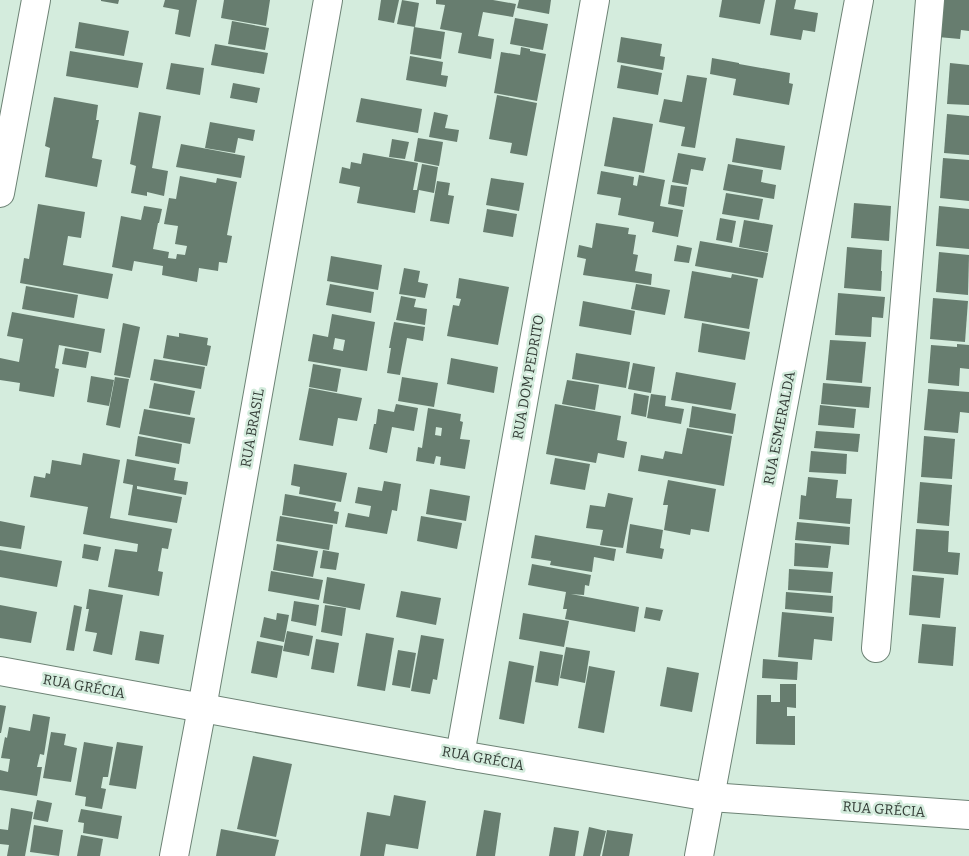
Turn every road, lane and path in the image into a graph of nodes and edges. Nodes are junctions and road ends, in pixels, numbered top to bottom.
1 (36, 0) edge
2 (328, 0) edge
3 (596, 0) edge
4 (858, 0) edge
5 (930, 0) edge
6 (0, 193) edge
7 (876, 648) dead end
8 (0, 671) edge
9 (202, 708) junction
10 (460, 755) junction
11 (710, 797) junction
12 (969, 815) edge
13 (174, 856) edge
14 (699, 856) edge

1 - 6 street
2 - 9 street, RUA BRASIL
3 - 10 street, RUA DOM PEDRITO
4 - 11 street, RUA ESMERALDA
5 - 7 street
8 - 9 street, RUA GRÉCIA
9 - 10 street, RUA GRÉCIA
9 - 13 street, RUA BRASIL
10 - 11 street, RUA GRÉCIA
11 - 12 street, RUA GRÉCIA
11 - 14 street, RUA ESMERALDA

